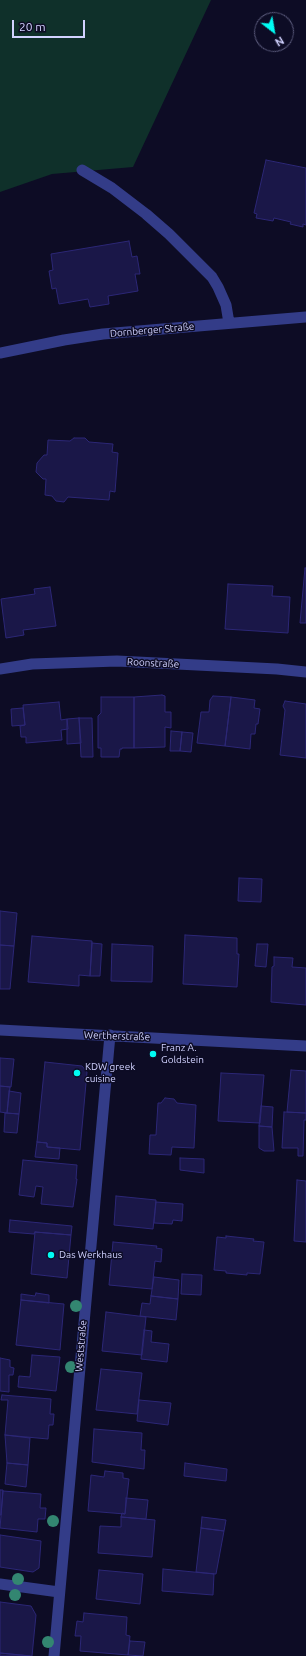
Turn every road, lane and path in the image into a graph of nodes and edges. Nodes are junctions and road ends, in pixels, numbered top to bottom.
1 (82, 170) dead end
2 (306, 317) edge
3 (229, 323) junction
4 (0, 353) edge
5 (0, 669) edge
6 (306, 672) edge
7 (0, 1030) edge
8 (110, 1035) junction
9 (306, 1046) edge
10 (0, 1584) edge
11 (59, 1592) junction
12 (54, 1656) edge

1 - 3 street
2 - 3 street, Dornberger Straße
3 - 4 street, Dornberger Straße
5 - 6 street, Roonstraße
7 - 8 street, Wertherstraße
8 - 9 street, Wertherstraße
8 - 11 street, Weststraße
10 - 11 street
11 - 12 street, Weststraße

